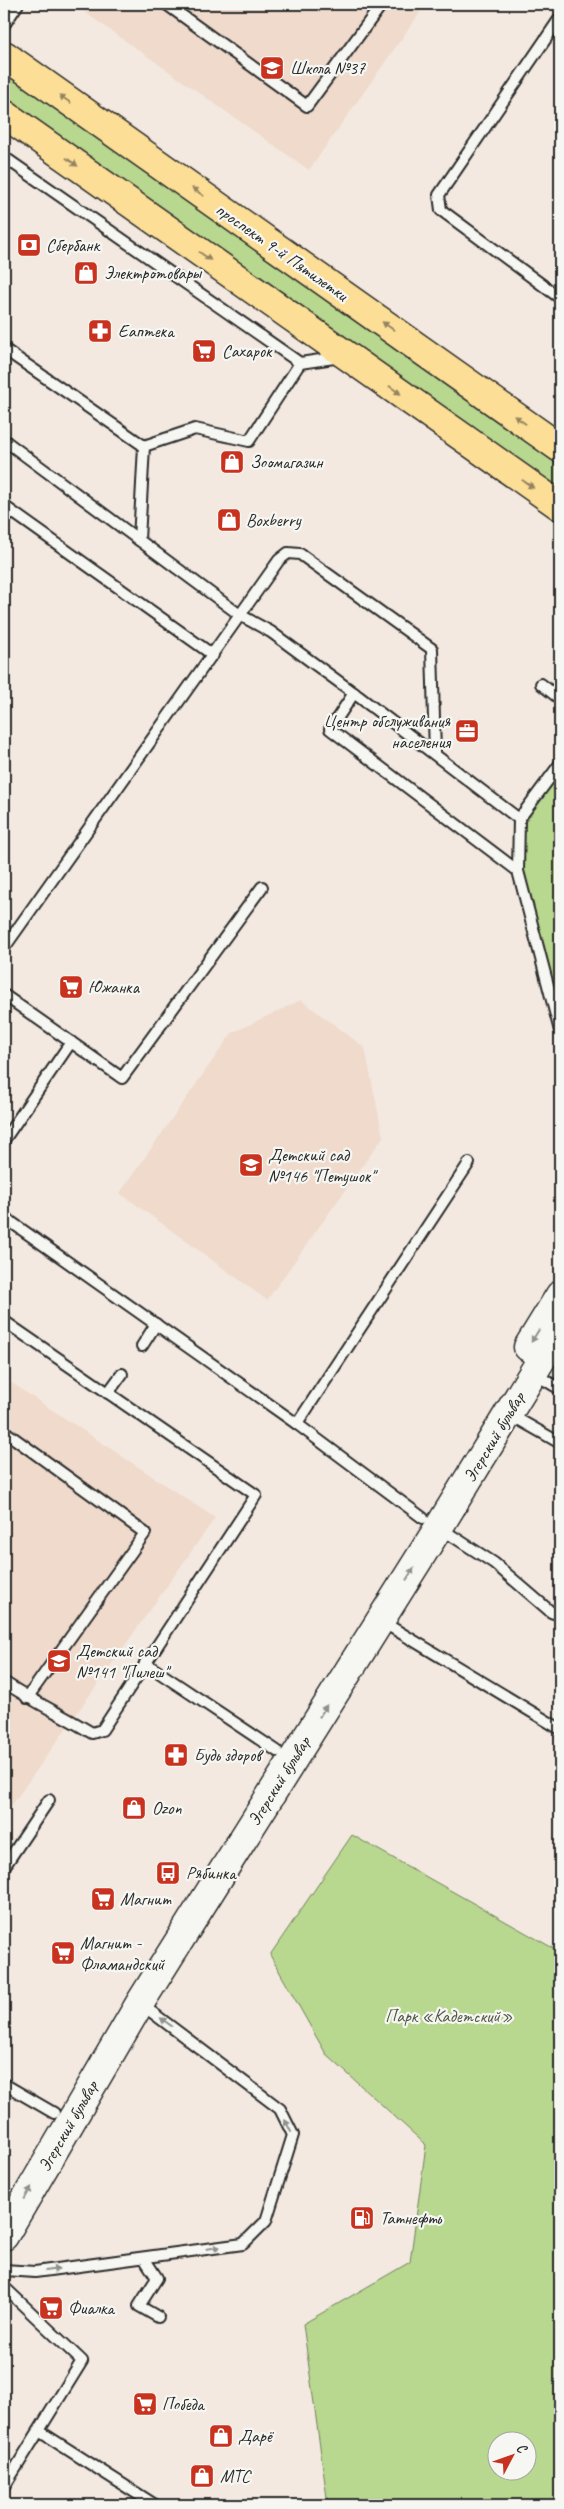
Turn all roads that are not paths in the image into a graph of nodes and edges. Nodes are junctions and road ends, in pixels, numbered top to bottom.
1 (18, 4) edge
2 (166, 4) edge
3 (382, 4) edge
4 (560, 18) edge
5 (4, 25) edge
6 (4, 55) edge
7 (5, 119) edge
8 (4, 157) edge
9 (560, 298) edge
10 (4, 349) edge
11 (347, 356) junction
12 (300, 363) junction
13 (4, 440) edge
14 (144, 446) junction
15 (560, 447) edge
16 (4, 506) edge
17 (560, 506) edge
18 (139, 540) junction
19 (240, 615) junction
20 (213, 655) junction
21 (541, 684) dead end
22 (354, 693) junction
23 (560, 699) edge
24 (435, 753) junction
25 (560, 764) edge
26 (519, 819) junction
27 (518, 871) junction
28 (262, 887) dead end
29 (4, 948) edge
30 (4, 995) edge
31 (560, 1031) edge
32 (71, 1042) junction
33 (4, 1140) edge
34 (469, 1163) dead end
35 (4, 1217) edge
36 (560, 1295) edge
37 (4, 1321) edge
38 (156, 1324) junction
39 (560, 1329) edge
40 (142, 1346) dead end
41 (525, 1368) junction
42 (122, 1374) dead end
43 (560, 1389) edge
44 (108, 1393) junction
45 (501, 1409) junction
46 (297, 1424) junction
47 (4, 1431) edge
48 (560, 1443) edge
49 (431, 1523) junction
50 (560, 1615) edge
51 (380, 1621) junction
52 (145, 1663) junction
53 (4, 1682) edge
54 (27, 1698) junction
55 (560, 1729) edge
56 (285, 1755) junction
57 (49, 1800) dead end
58 (4, 1867) edge
59 (140, 2003) junction
60 (4, 2084) edge
61 (62, 2118) junction
62 (4, 2198) edge
63 (4, 2236) edge
64 (144, 2258) junction
65 (4, 2270) edge
66 (4, 2287) edge
67 (158, 2318) dead end
68 (39, 2431) junction
69 (4, 2486) edge
70 (155, 2505) edge

1 - 5 lane
2 - 3 lane
4 - 9 lane
15 -> 6 main road, проспект 9-й Пятилетки
7 -> 11 main road
8 - 12 lane
10 - 14 lane
11 - 12 lane
11 -> 17 main road
12 - 14 lane
13 - 18 lane
14 - 18 lane
16 - 20 lane
18 - 19 lane
19 - 20 lane
19 - 22 lane
19 - 24 lane
20 - 29 lane
21 - 23 lane
22 - 24 lane
22 - 27 lane
24 - 26 lane
25 - 26 lane
26 - 27 lane
27 - 31 lane
28 - 32 lane
30 - 32 lane
32 - 33 lane
34 - 46 lane
35 - 38 lane
36 -> 41 main road, Эгерский бульвар
37 - 44 lane
38 - 40 lane
38 - 46 lane
39 - 41 main road, Эгерский бульвар
41 - 43 lane
41 - 45 main road, Эгерский бульвар
42 - 44 lane
44 - 52 lane
45 - 48 lane
45 - 49 main road, Эгерский бульвар
46 - 49 lane
47 - 54 lane
49 - 50 lane
51 -> 49 main road, Эгерский бульвар
49 - 56 main road, Эгерский бульвар
51 - 55 lane
56 -> 51 main road, Эгерский бульвар
52 - 54 lane
52 - 56 lane
53 - 54 lane
56 - 59 main road, Эгерский бульвар
56 - 61 main road, Эгерский бульвар
57 - 58 lane
59 - 61 main road, Эгерский бульвар
64 -> 59 lane
60 - 61 lane
61 - 62 main road, Эгерский бульвар
63 -> 61 main road, Эгерский бульвар
65 -> 64 lane
64 - 67 lane
66 - 68 lane
68 - 69 lane
68 - 70 lane

